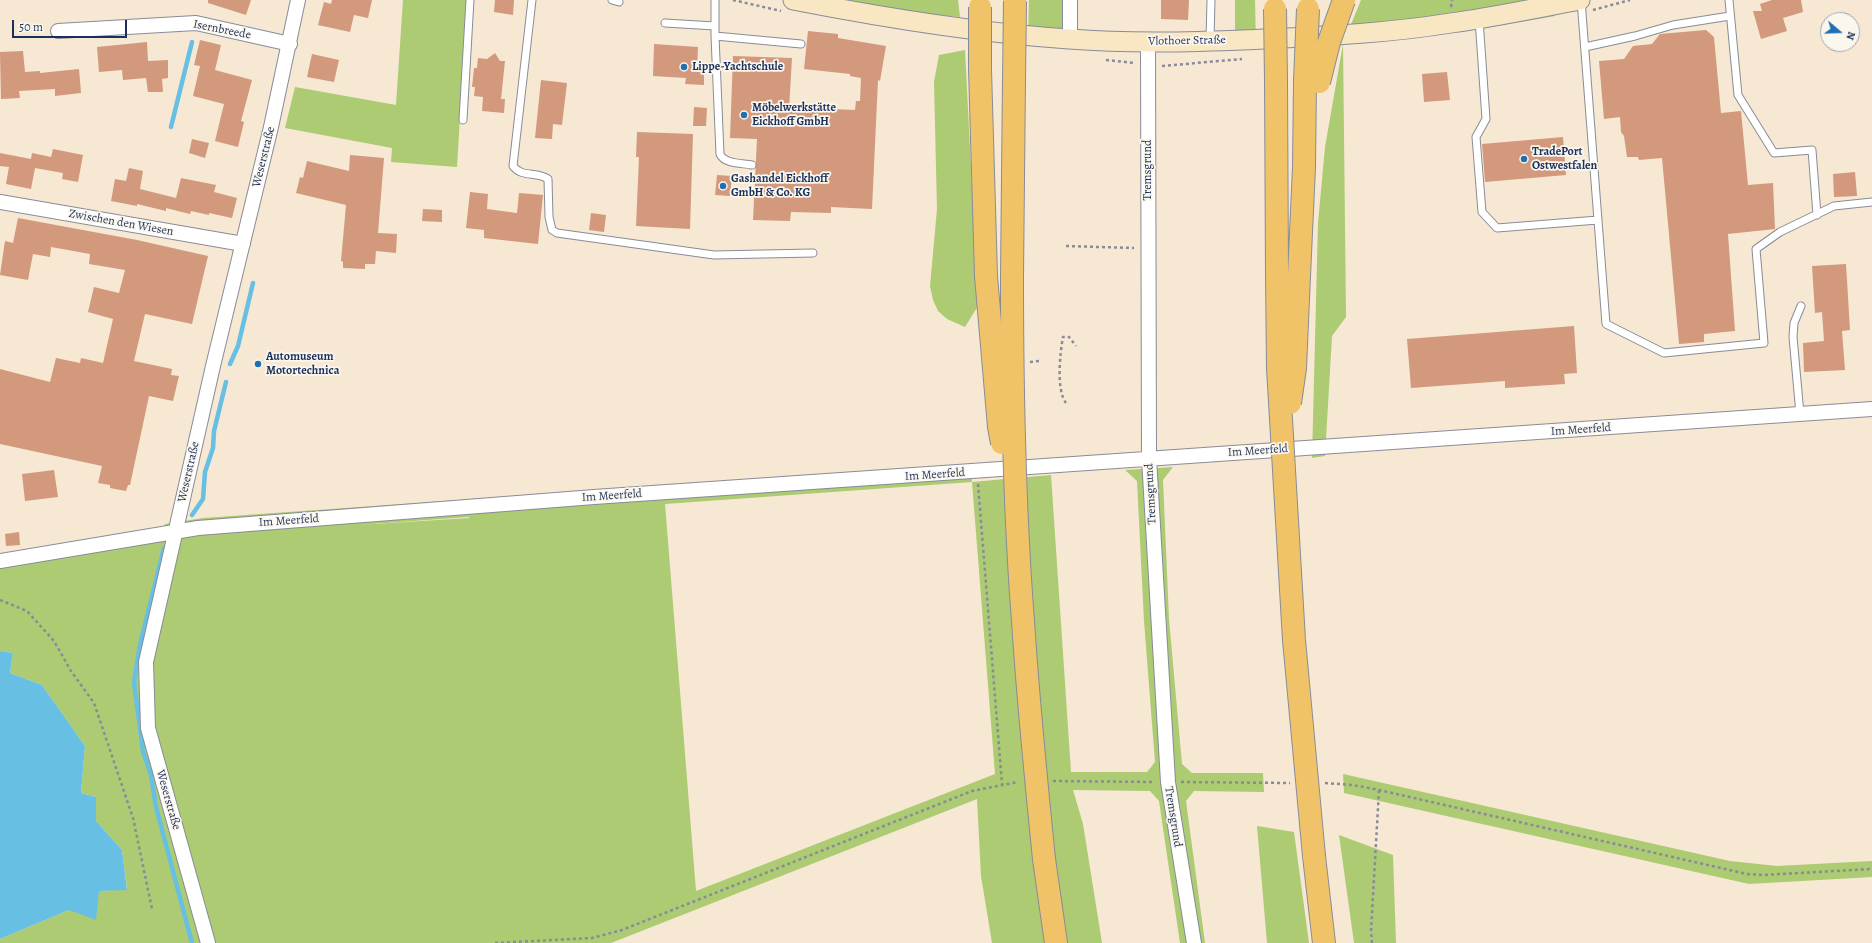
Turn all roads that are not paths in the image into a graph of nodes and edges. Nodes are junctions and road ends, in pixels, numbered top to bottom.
1 (298, 0) edge
2 (470, 0) edge
3 (532, 0) edge
4 (612, 0) edge
5 (715, 0) edge
6 (793, 0) edge
7 (1015, 0) edge
8 (1070, 0) edge
9 (1212, 0) edge
10 (1344, 0) edge
11 (1580, 0) edge
12 (1729, 0) edge
13 (619, 2) dead end
14 (979, 2) edge
15 (1275, 5) edge
16 (1308, 5) edge
17 (1730, 16) junction
18 (1479, 19) junction
19 (665, 23) dead end
20 (715, 26) junction
21 (58, 31) dead end
22 (715, 36) junction
23 (1070, 40) junction
24 (1148, 42) junction
25 (1210, 42) junction
26 (290, 44) junction
27 (801, 44) dead end
28 (1585, 47) junction
29 (1312, 82) junction
30 (463, 120) dead end
31 (752, 165) dead end
32 (0, 202) edge
33 (1872, 202) edge
34 (1817, 215) junction
35 (1598, 220) junction
36 (242, 244) junction
37 (813, 253) dead end
38 (1802, 306) dead end
39 (1872, 409) edge
40 (1800, 414) junction
41 (1149, 458) junction
42 (1283, 459) junction
43 (1016, 508) junction
44 (174, 533) junction
45 (0, 561) edge
46 (208, 943) edge
47 (1056, 943) edge
48 (1194, 943) edge
49 (1324, 943) edge

1 - 26 street, Weserstraße
2 - 30 lane
3 - 37 lane
4 - 13 lane
5 - 20 lane
6 - 23 main road, Vlothoer Straße
7 - 43 highway, bridge
8 - 23 street
9 - 25 lane
10 - 29 highway, bridge
11 - 18 main road, Vlothoer Straße
11 - 28 lane
12 - 17 lane
14 - 43 highway, bridge
15 - 42 highway, bridge
16 - 29 highway, bridge
17 - 28 lane
17 - 34 lane
18 - 25 main road, Vlothoer Straße
18 - 35 lane
19 - 20 lane
20 - 22 lane
21 - 26 street, Isernbreede
22 - 27 lane
22 - 31 lane
23 - 24 main road, Vlothoer Straße
24 - 25 main road, Vlothoer Straße
24 - 41 street, Tremsgrund
26 - 36 street, Weserstraße
28 - 35 lane
29 - 42 highway, bridge
32 - 36 street, Zwischen den Wiesen
33 - 34 lane
34 - 35 lane
36 - 44 street, Weserstraße
38 - 40 lane
39 - 40 street, Im Meerfeld
40 - 41 street, Im Meerfeld
41 - 44 street, Im Meerfeld
41 - 48 street, Tremsgrund
42 - 49 highway, bridge
43 - 47 highway, bridge
44 - 45 street, Im Meerfeld
44 - 46 street, Weserstraße

